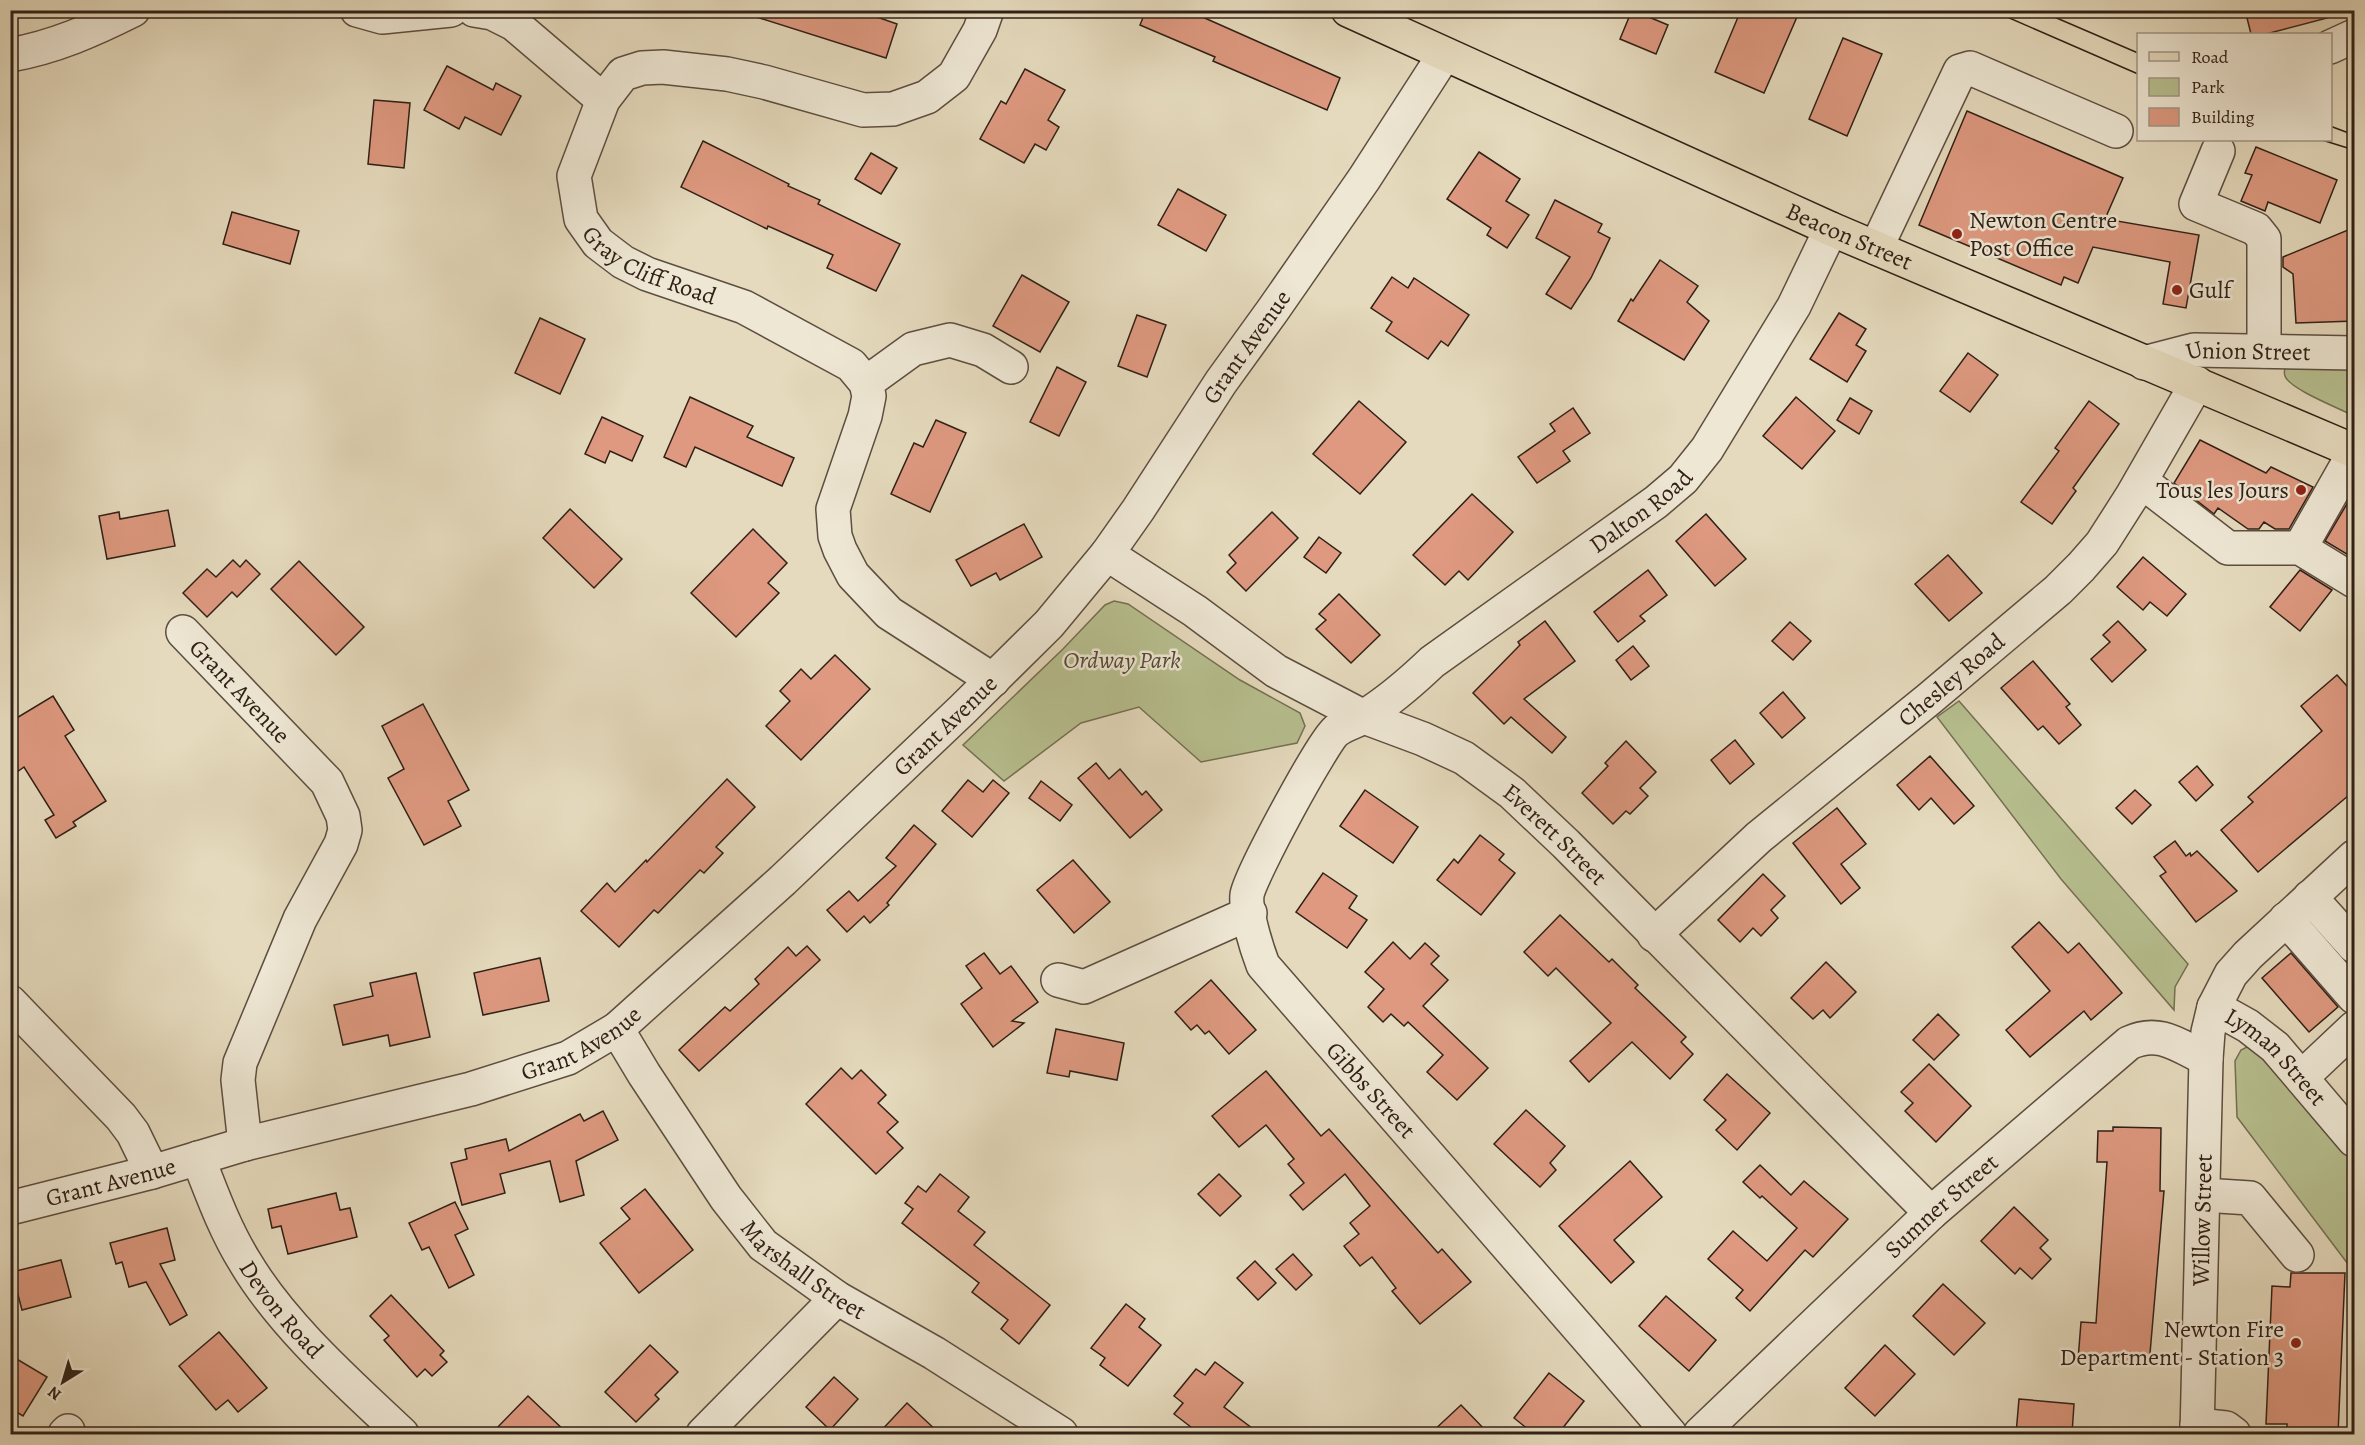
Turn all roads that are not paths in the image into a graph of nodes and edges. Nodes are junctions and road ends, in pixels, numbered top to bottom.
1 (133, 10) edge
2 (357, 10) edge
3 (451, 10) edge
4 (474, 10) edge
5 (987, 10) edge
6 (1348, 10) edge
7 (2355, 36) edge
8 (2332, 47) edge
9 (10, 55) edge
10 (1444, 55) junction
11 (603, 100) junction
12 (2116, 131) dead end
13 (2218, 151) dead end
14 (1831, 229) junction
15 (1876, 248) junction
16 (2264, 351) junction
17 (2355, 353) edge
18 (2144, 363) junction
19 (1011, 367) dead end
20 (866, 383) junction
21 (2197, 383) junction
22 (2355, 452) edge
23 (2141, 481) junction
24 (2300, 548) junction
25 (1107, 554) junction
26 (2355, 581) edge
27 (183, 632) dead end
28 (993, 680) junction
29 (1364, 717) junction
30 (2355, 857) edge
31 (2310, 897) junction
32 (1250, 913) junction
33 (2286, 919) junction
34 (1654, 935) junction
35 (2355, 946) edge
36 (1058, 980) dead end
37 (2355, 996) edge
38 (10, 1002) edge
39 (2214, 1007) junction
40 (2355, 1028) edge
41 (617, 1029) junction
42 (2206, 1059) junction
43 (2302, 1077) junction
44 (2354, 1137) edge
45 (245, 1144) junction
46 (198, 1158) junction
47 (152, 1172) junction
48 (2203, 1195) junction
49 (10, 1208) edge
50 (1931, 1212) junction
51 (2297, 1255) dead end
52 (837, 1298) junction
53 (2197, 1430) edge
54 (402, 1434) edge
55 (703, 1434) edge
56 (1061, 1434) edge
57 (1670, 1434) edge
58 (1700, 1434) edge
59 (2234, 1434) edge

1 - 9 street
2 - 3 street
4 - 11 street
5 - 11 street, Gray Cliff Road
6 - 10 main road, Beacon Street
7 - 8 street
10 - 14 main road, Beacon Street
10 - 25 street, Grant Avenue
11 - 20 street, Gray Cliff Road
12 - 15 street
13 - 16 street
14 - 15 main road, Beacon Street
14 - 29 street, Dalton Road
15 - 18 main road, Beacon Street
16 - 17 street, Union Street
16 - 18 street, Union Street
18 - 21 main road, Beacon Street
19 - 20 street
20 - 28 street
21 - 22 main road, Beacon Street
21 - 23 street, Chesley Road
22 - 24 street
23 - 24 street
23 - 34 street, Chesley Road
24 - 26 street
25 - 28 street, Grant Avenue
25 - 29 street, Everett Street
27 - 45 street, Grant Avenue
28 - 41 street, Grant Avenue
29 - 32 street, Gibbs Street
29 - 34 street, Everett Street
30 - 31 street
31 - 33 street
31 - 35 street
32 - 36 street
32 - 57 street, Gibbs Street
33 - 37 street
33 - 39 street
34 - 50 street, Everett Street
38 - 47 street
39 - 42 street, Willow Street
39 - 43 street, Lyman Street
40 - 43 street
41 - 45 street, Grant Avenue
41 - 52 street, Marshall Street
42 - 48 street, Willow Street
42 - 50 street, Sumner Street
43 - 44 street, Lyman Street
45 - 46 street, Grant Avenue
46 - 47 street, Grant Avenue
46 - 54 street, Devon Road
47 - 49 street, Grant Avenue
48 - 51 street
48 - 53 street, Willow Street
50 - 58 street, Sumner Street
52 - 55 street
52 - 56 street, Marshall Street
53 - 59 street

